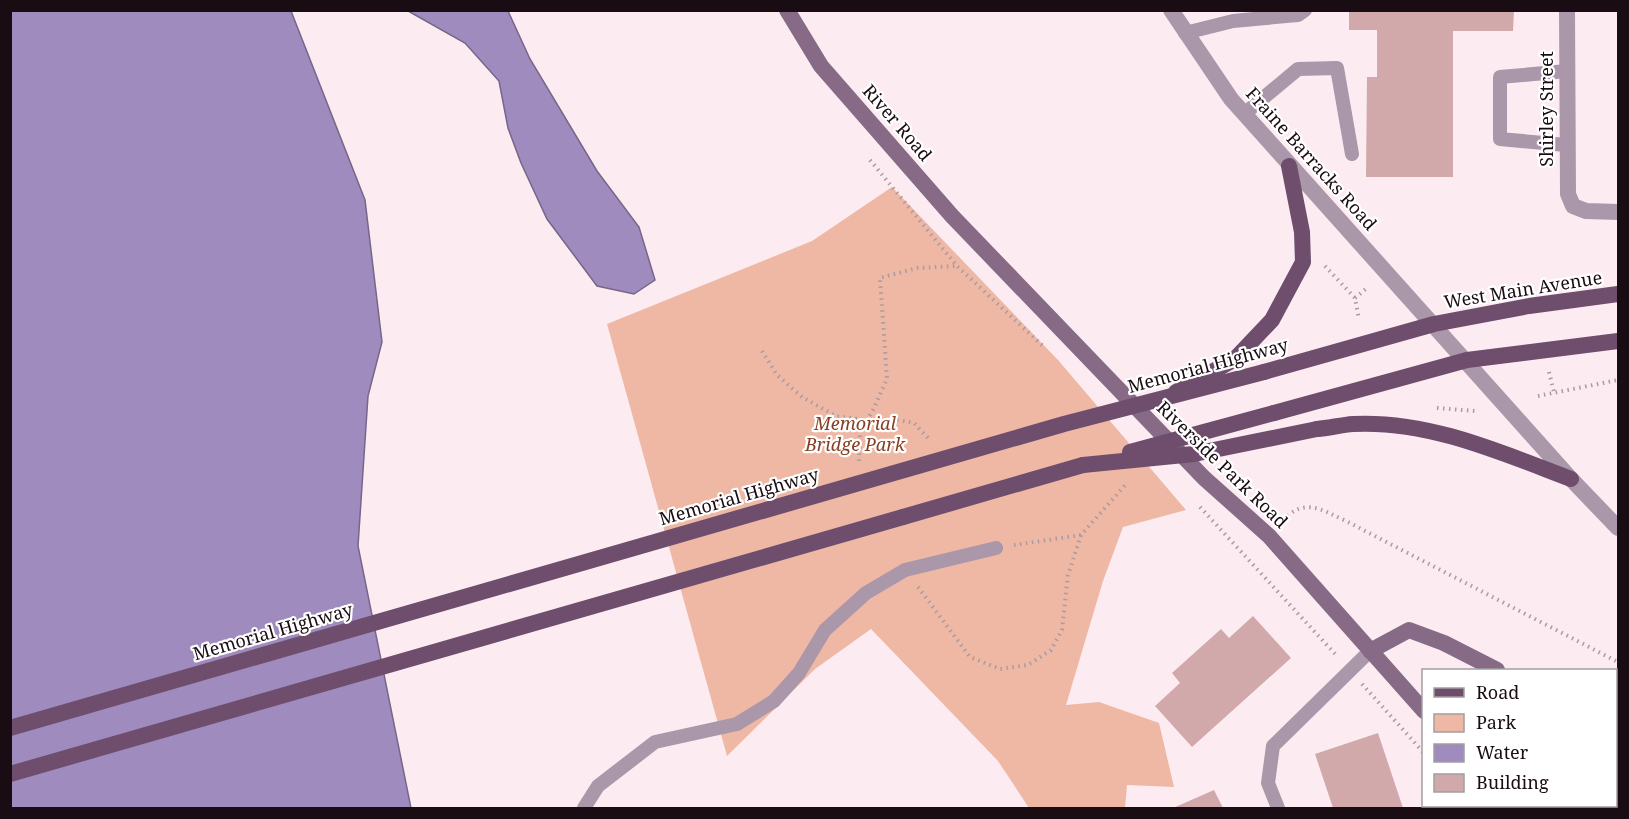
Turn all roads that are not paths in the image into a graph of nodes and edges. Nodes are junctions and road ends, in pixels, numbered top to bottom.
1 (786, 10) edge
2 (1171, 10) edge
3 (1305, 10) edge
4 (1567, 10) edge
5 (1185, 33) junction
6 (1567, 71) junction
7 (1244, 114) junction
8 (1566, 145) junction
9 (1352, 154) dead end
10 (1289, 166) junction
11 (1618, 212) edge
12 (987, 254) joint
13 (1618, 294) edge
14 (1434, 324) junction
15 (1618, 340) edge
16 (1467, 360) junction
17 (1167, 397) junction
18 (1083, 465) junction
19 (1571, 479) junction
20 (1618, 528) edge
21 (996, 548) road end
22 (1370, 651) junction
23 (1495, 669) edge
24 (1422, 709) edge
25 (10, 728) edge
26 (10, 774) edge
27 (584, 808) edge
28 (1278, 808) edge

1 - 12 main road, River Road
2 - 5 street, Fraine Barracks Road
3 - 5 lane
4 - 6 street, Shirley Street
5 - 7 street, Fraine Barracks Road
6 - 8 street, Shirley Street
6 - 8 lane
7 - 9 lane
7 - 10 street, Fraine Barracks Road
8 - 11 street, Shirley Street
10 - 14 street, Fraine Barracks Road
10 - 17 main road, bridge
12 - 22 main road, Riverside Park Road
13 - 14 main road, West Main Avenue
14 - 16 street
14 - 17 main road, Memorial Highway, bridge
15 - 16 main road
16 - 18 main road, bridge
16 - 19 street
17 - 25 main road, Memorial Highway, bridge
18 - 19 main road, bridge
18 - 26 main road, bridge
19 - 20 street
21 - 27 lane
22 - 23 main road
22 - 24 main road, Riverside Park Road
22 - 28 lane

